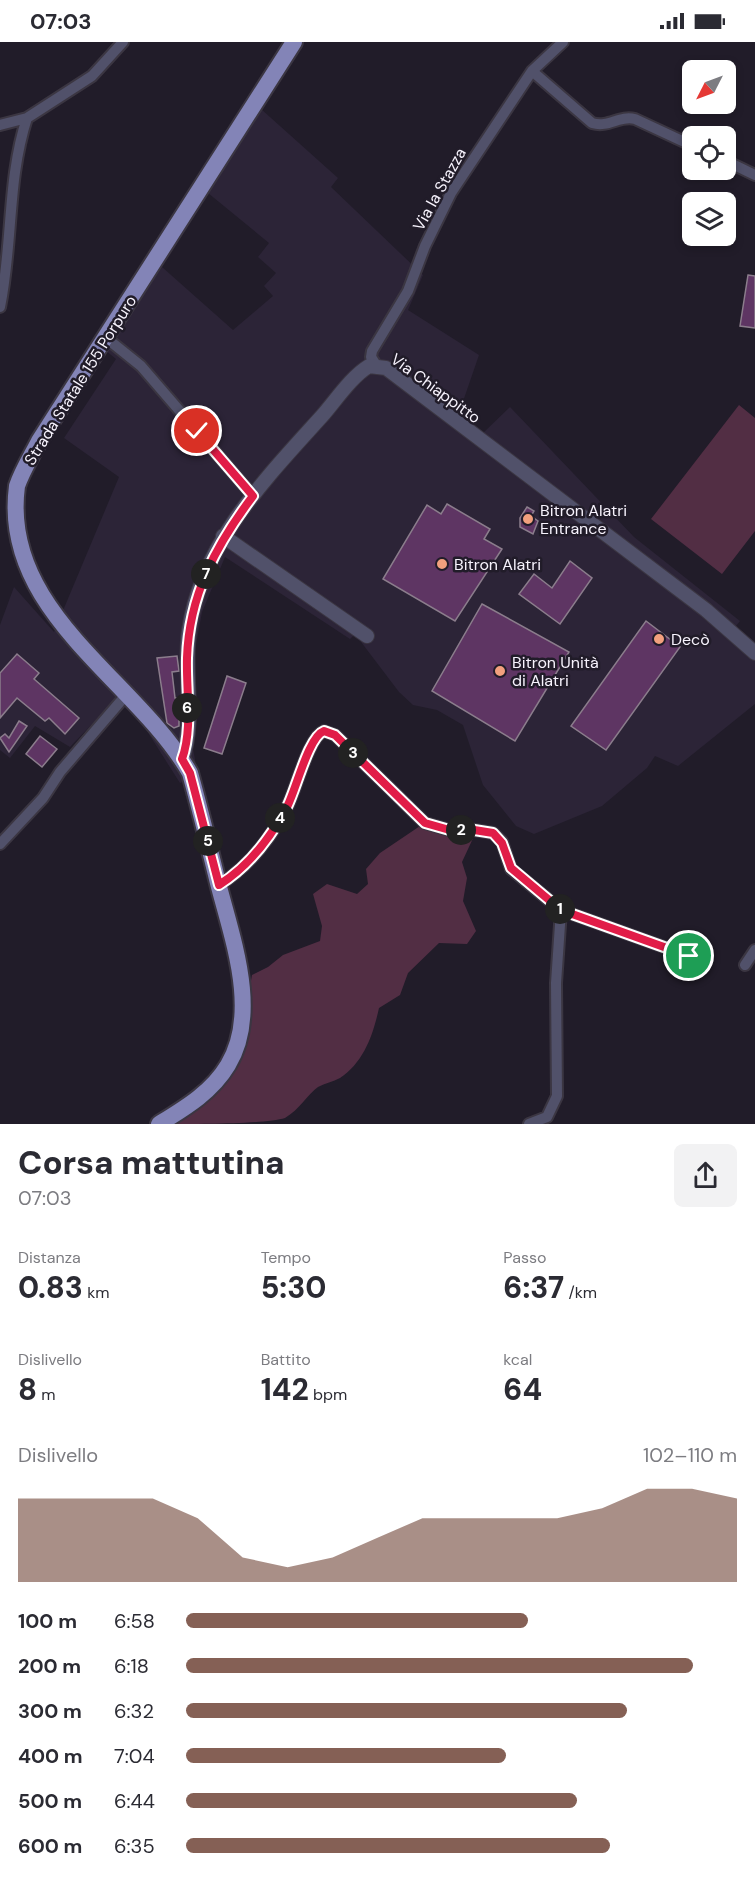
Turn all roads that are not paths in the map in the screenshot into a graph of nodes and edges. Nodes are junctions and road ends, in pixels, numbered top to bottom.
1 (123, 42) edge
2 (294, 42) edge
3 (563, 42) edge
4 (532, 72) junction
5 (27, 118) junction
6 (0, 125) edge
7 (682, 141) edge
8 (736, 166) edge
9 (755, 175) edge
10 (0, 307) edge
11 (105, 337) junction
12 (376, 365) junction
13 (253, 496) junction
14 (223, 536) junction
15 (367, 636) dead end
16 (755, 653) edge
17 (126, 695) junction
18 (182, 759) junction
19 (0, 844) edge
20 (219, 885) junction
21 (561, 910) junction
22 (755, 950) edge
23 (689, 956) dead end
24 (745, 965) dead end
25 (551, 1109) junction
26 (159, 1124) edge
27 (529, 1124) edge
28 (556, 1124) edge

1 - 5 street
2 - 11 main road, Strada Statale 155 Porpuro
3 - 4 street, Via la Stazza
4 - 7 street
4 - 12 street, Via la Stazza
5 - 6 street
5 - 10 street
8 - 9 street
11 - 13 street
11 - 17 main road, Strada Statale 155 Porpuro
12 - 13 street, Via Chiappitto
12 - 16 street, Via Chiappitto
13 - 14 street, Via Chiappitto
14 - 15 street
14 - 18 street, Via Chiappitto
17 - 18 main road, Strada Statale 155 Porpuro
17 - 19 street
18 - 20 main road, Strada Statale 155 Porpuro
20 - 21 street
20 - 26 main road, Strada Statale 155 Porpuro
21 - 23 street
21 - 25 street
22 - 24 street
25 - 27 street
25 - 28 street

